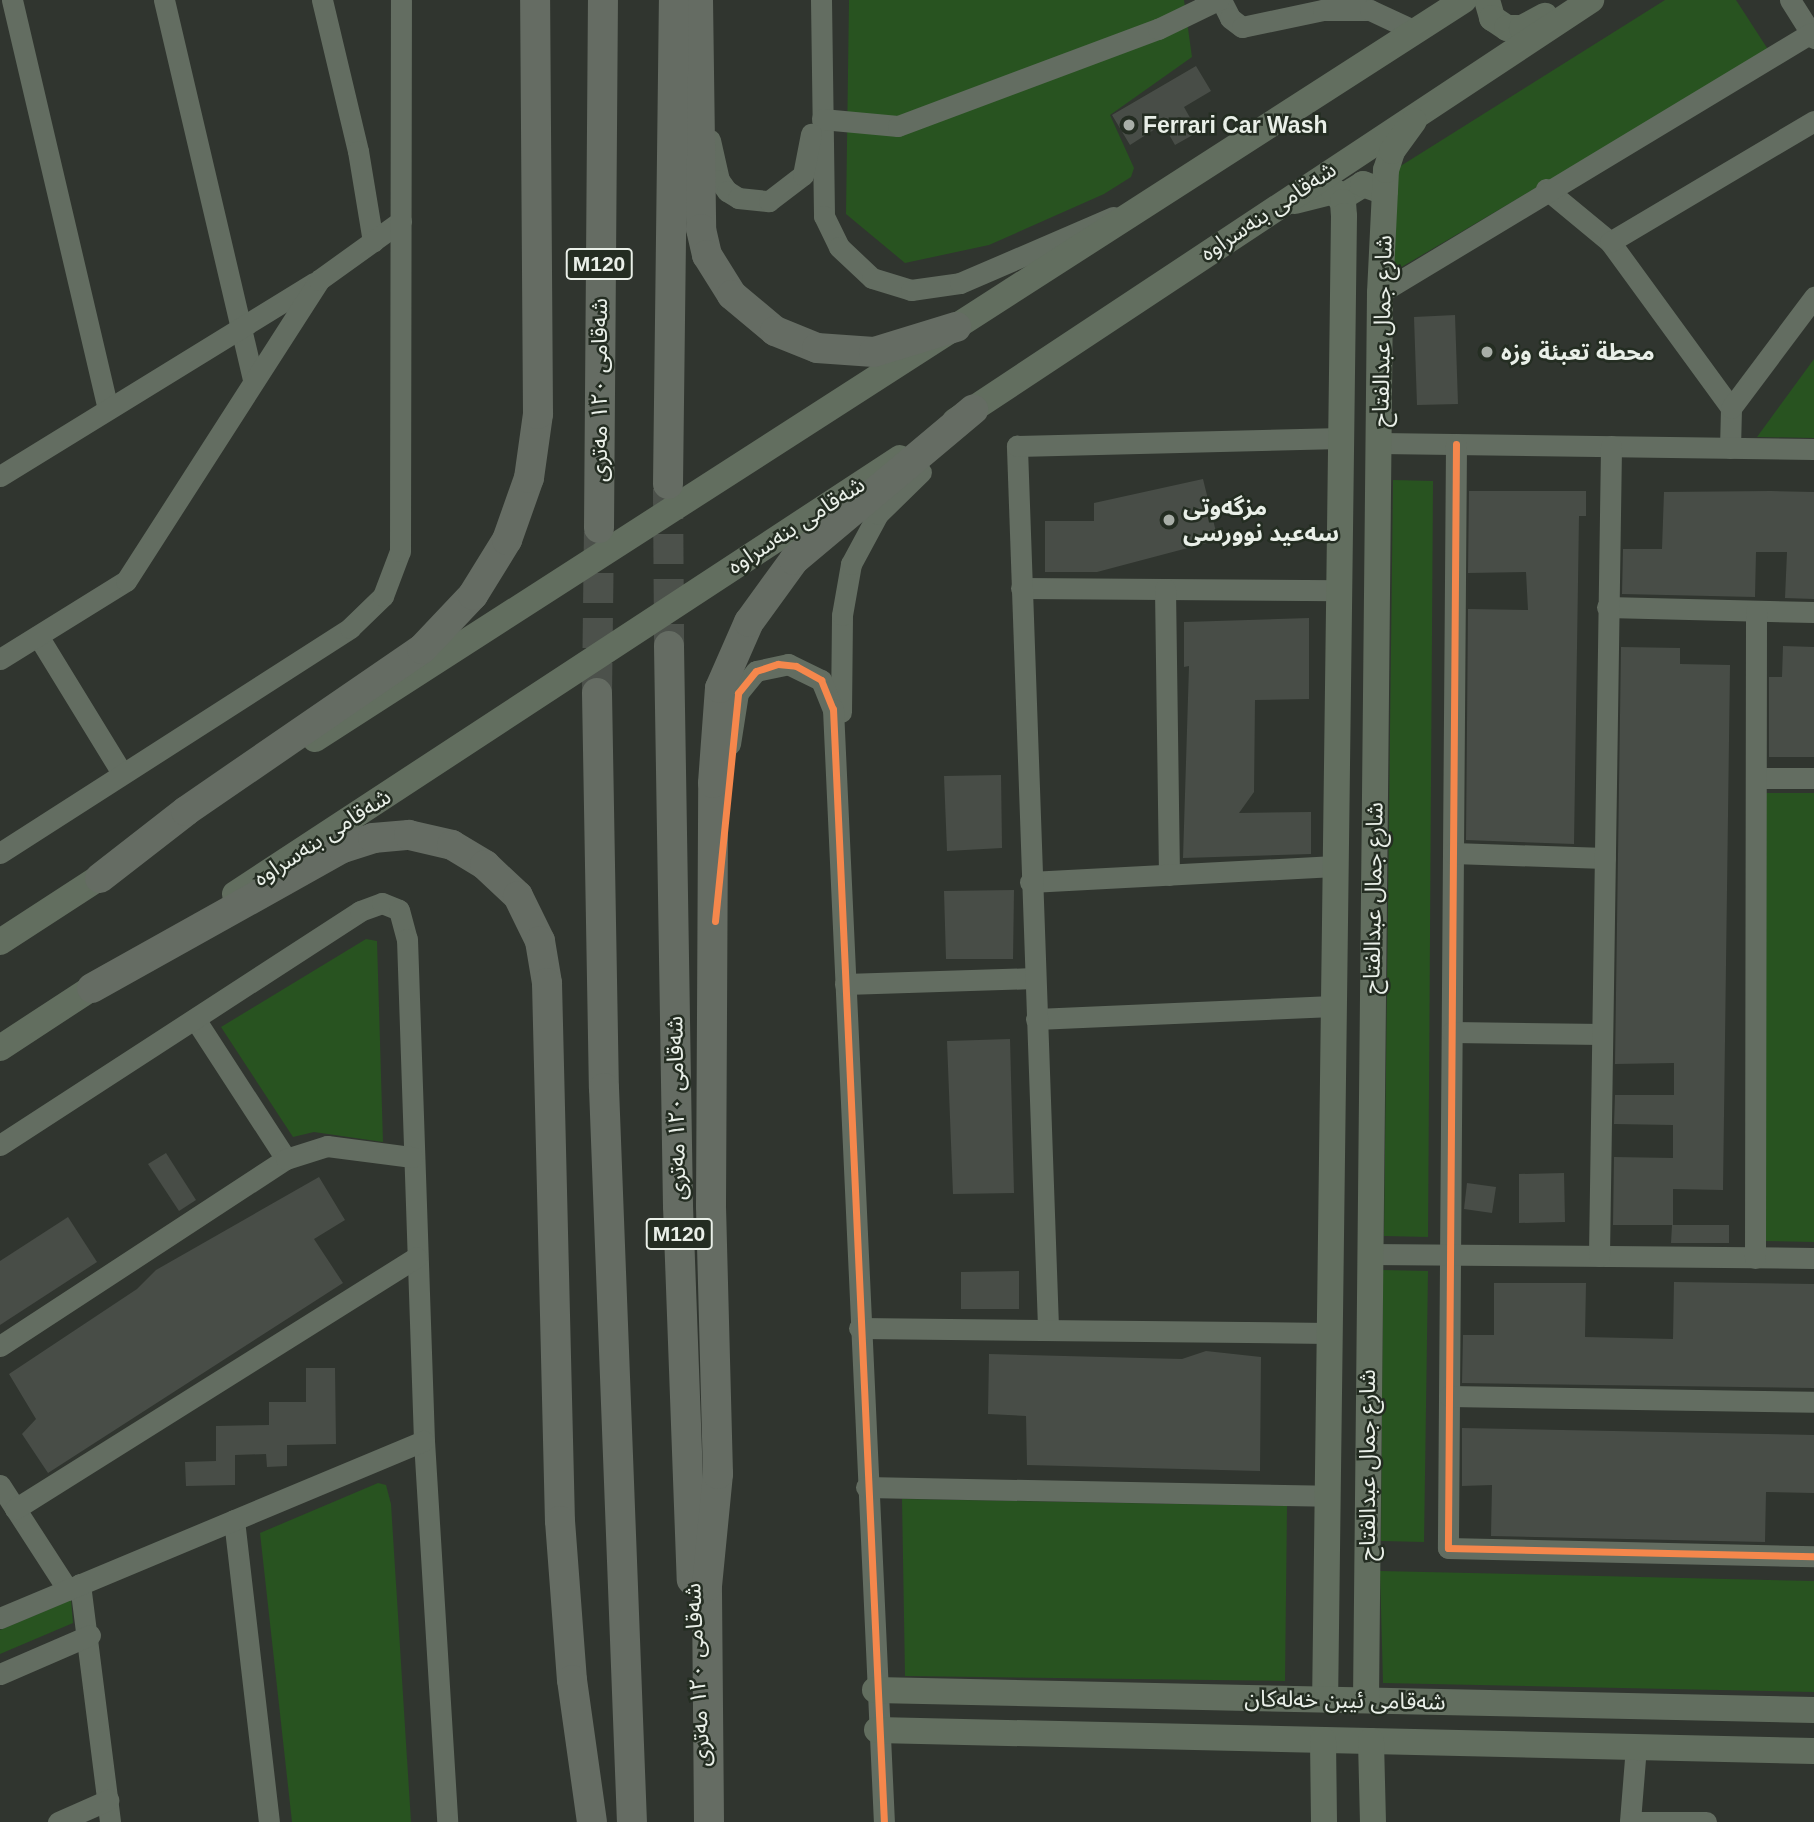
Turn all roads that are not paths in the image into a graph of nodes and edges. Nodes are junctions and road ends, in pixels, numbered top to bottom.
1 (12, 0) edge
2 (164, 0) edge
3 (322, 0) edge
4 (401, 0) edge
5 (535, 0) edge
6 (603, 0) edge
7 (821, 0) edge
8 (1219, 0) edge
9 (1464, 0) edge
10 (1487, 0) edge
11 (1575, 0) edge
12 (1591, 0) edge
13 (1790, 0) edge
14 (690, 5) edge
15 (1415, 32) junction
16 (1812, 36) edge
17 (820, 48) junction
18 (1424, 106) junction
19 (822, 119) junction
20 (1814, 121) edge
21 (1546, 189) junction
22 (1385, 192) junction
23 (1341, 198) junction
24 (1145, 205) junction
25 (1264, 213) junction
26 (401, 221) junction
27 (373, 242) junction
28 (1611, 242) junction
29 (319, 280) junction
30 (1380, 293) junction
31 (1814, 297) edge
32 (241, 326) junction
33 (957, 327) junction
34 (1057, 354) junction
35 (253, 380) junction
36 (108, 408) junction
37 (1731, 408) junction
38 (973, 410) junction
39 (1341, 438) junction
40 (1380, 443) junction
41 (1455, 444) junction
42 (1611, 446) junction
43 (1730, 448) junction
44 (1814, 449) edge
45 (0, 475) edge
46 (668, 484) tunnel mouth
47 (599, 528) tunnel mouth
48 (1021, 588) junction
49 (1165, 589) junction
50 (1339, 590) junction
51 (1607, 607) junction
52 (1756, 611) junction
53 (1814, 612) edge
54 (38, 636) junction
55 (668, 646) tunnel mouth
56 (0, 659) edge
57 (597, 693) tunnel mouth
58 (122, 772) junction
59 (1756, 778) junction
60 (1814, 778) edge
61 (839, 822) junction
62 (0, 853) edge
63 (1453, 853) junction
64 (1605, 858) junction
65 (1335, 866) junction
66 (1169, 875) junction
67 (100, 877) junction
68 (1030, 882) junction
69 (715, 921) junction
70 (1335, 928) junction
71 (1373, 928) junction
72 (0, 942) edge
73 (1033, 978) junction
74 (845, 984) junction
75 (92, 988) junction
76 (1334, 1006) junction
77 (195, 1019) junction
78 (1037, 1019) junction
79 (1452, 1032) junction
80 (1602, 1034) junction
81 (0, 1048) edge
82 (0, 1145) edge
83 (412, 1157) junction
84 (286, 1159) junction
85 (1369, 1254) junction
86 (1450, 1255) junction
87 (1599, 1256) junction
88 (416, 1257) junction
89 (1755, 1258) junction
90 (1814, 1258) edge
91 (1048, 1327) junction
92 (859, 1328) junction
93 (1329, 1333) junction
94 (0, 1346) edge
95 (1449, 1396) junction
96 (1814, 1402) edge
97 (424, 1441) junction
98 (0, 1486) edge
99 (866, 1487) junction
100 (1327, 1496) junction
101 (15, 1509) junction
102 (234, 1520) junction
103 (1814, 1556) edge
104 (74, 1587) junction
105 (0, 1618) edge
106 (90, 1635) junction
107 (0, 1674) edge
108 (875, 1690) junction
109 (1325, 1699) junction
110 (1366, 1700) junction
111 (1814, 1710) edge
112 (877, 1730) junction
113 (1323, 1740) junction
114 (1371, 1741) junction
115 (1636, 1747) junction
116 (1814, 1751) edge
117 (108, 1800) junction
118 (1630, 1821) edge
119 (58, 1822) edge
120 (110, 1822) edge
121 (269, 1822) edge
122 (447, 1822) edge
123 (592, 1822) edge
124 (632, 1822) edge
125 (704, 1822) edge
126 (709, 1822) edge
127 (884, 1822) edge
128 (1324, 1822) edge
129 (1373, 1822) edge
130 (1706, 1822) edge

1 - 36 street
2 - 32 street
3 - 27 street
4 - 26 street
5 - 67 highway
6 - 47 highway, شەقامی ١٢٠ مەتری / M120
7 - 17 street
8 - 15 street
8 - 19 street
9 - 15 main road
10 - 11 main road
12 - 18 main road, شەقامی بنەسراوە
13 - 16 street
14 - 17 street
14 - 33 highway
14 - 46 highway
15 - 24 main road
16 - 21 street
17 - 19 street
18 - 22 main road, شارع جمال عبدالفتاح
18 - 25 main road, شەقامی بنەسراوە
19 - 24 street
20 - 28 street
21 - 28 street
21 - 30 street
22 - 23 main road
22 - 30 main road, شارع جمال عبدالفتاح
23 - 25 main road
23 - 39 main road, شارع جمال عبدالفتاح
24 - 33 main road
25 - 34 main road, شەقامی بنەسراوە
26 - 27 street
26 - 58 street
27 - 29 street
28 - 37 street
29 - 32 street
29 - 35 street
30 - 40 main road, شارع جمال عبدالفتاح
31 - 37 street
32 - 35 street
32 - 36 street
33 - 67 main road
34 - 38 main road, شەقامی بنەسراوە
34 - 61 street
35 - 54 street
36 - 45 street
37 - 43 street
38 - 69 highway
38 - 75 main road, شەقامی بنەسراوە
39 - 48 street
39 - 50 main road, شارع جمال عبدالفتاح
40 - 41 street
40 - 71 main road, شارع جمال عبدالفتاح
41 - 42 street
41 - 63 street
42 - 43 street
42 - 51 street
43 - 44 street
48 - 49 street
48 - 68 street
49 - 50 street
49 - 66 street
50 - 65 main road, شارع جمال عبدالفتاح
51 - 52 street
51 - 64 street
52 - 53 street
52 - 59 street
54 - 56 street
54 - 58 street
55 - 125 highway, شەقامی ١٢٠ مەتری / M120
57 - 124 highway
58 - 62 street
59 - 60 street
59 - 89 street
61 - 69 street
61 - 74 street
63 - 64 street
63 - 79 street
64 - 80 street
65 - 66 street
65 - 70 main road, شارع جمال عبدالفتاح
66 - 68 street
67 - 72 main road
68 - 73 street
69 - 126 highway
70 - 71 main road
70 - 76 main road, شارع جمال عبدالفتاح
71 - 85 main road, شارع جمال عبدالفتاح
73 - 74 street
73 - 78 street
74 - 92 street
75 - 81 main road, شەقامی بنەسراوە
75 - 123 highway
76 - 78 street
76 - 93 main road, شارع جمال عبدالفتاح
77 - 82 street
77 - 83 street
77 - 84 street
78 - 91 street
79 - 80 street
79 - 86 street
80 - 87 street
83 - 84 street
83 - 88 street
84 - 94 street
85 - 86 street
85 - 110 main road, شارع جمال عبدالفتاح
86 - 87 street
86 - 95 street
87 - 89 street
88 - 97 street
88 - 101 street
89 - 90 street
91 - 92 street
91 - 93 street
92 - 99 street
93 - 100 main road, شارع جمال عبدالفتاح
95 - 96 street
95 - 103 street
97 - 102 street
97 - 122 street
98 - 101 street
99 - 100 street
99 - 108 street
100 - 109 main road, شارع جمال عبدالفتاح
101 - 104 street
102 - 104 street
102 - 121 street
104 - 105 street
104 - 106 street
106 - 107 street
106 - 117 street
108 - 109 main road, شەقامی ئیبن خەلەکان
108 - 112 street
109 - 110 main road, شەقامی ئیبن خەلەکان
110 - 111 main road, شەقامی ئیبن خەلەکان
112 - 113 main road, شەقامی ئیبن خەلەکان
112 - 127 street
113 - 114 main road, شەقامی ئیبن خەلەکان
113 - 128 main road
114 - 115 main road, شەقامی ئیبن خەلەکان
114 - 129 main road
115 - 116 main road, شەقامی ئیبن خەلەکان
115 - 118 street
117 - 119 street
117 - 120 street
118 - 130 street

